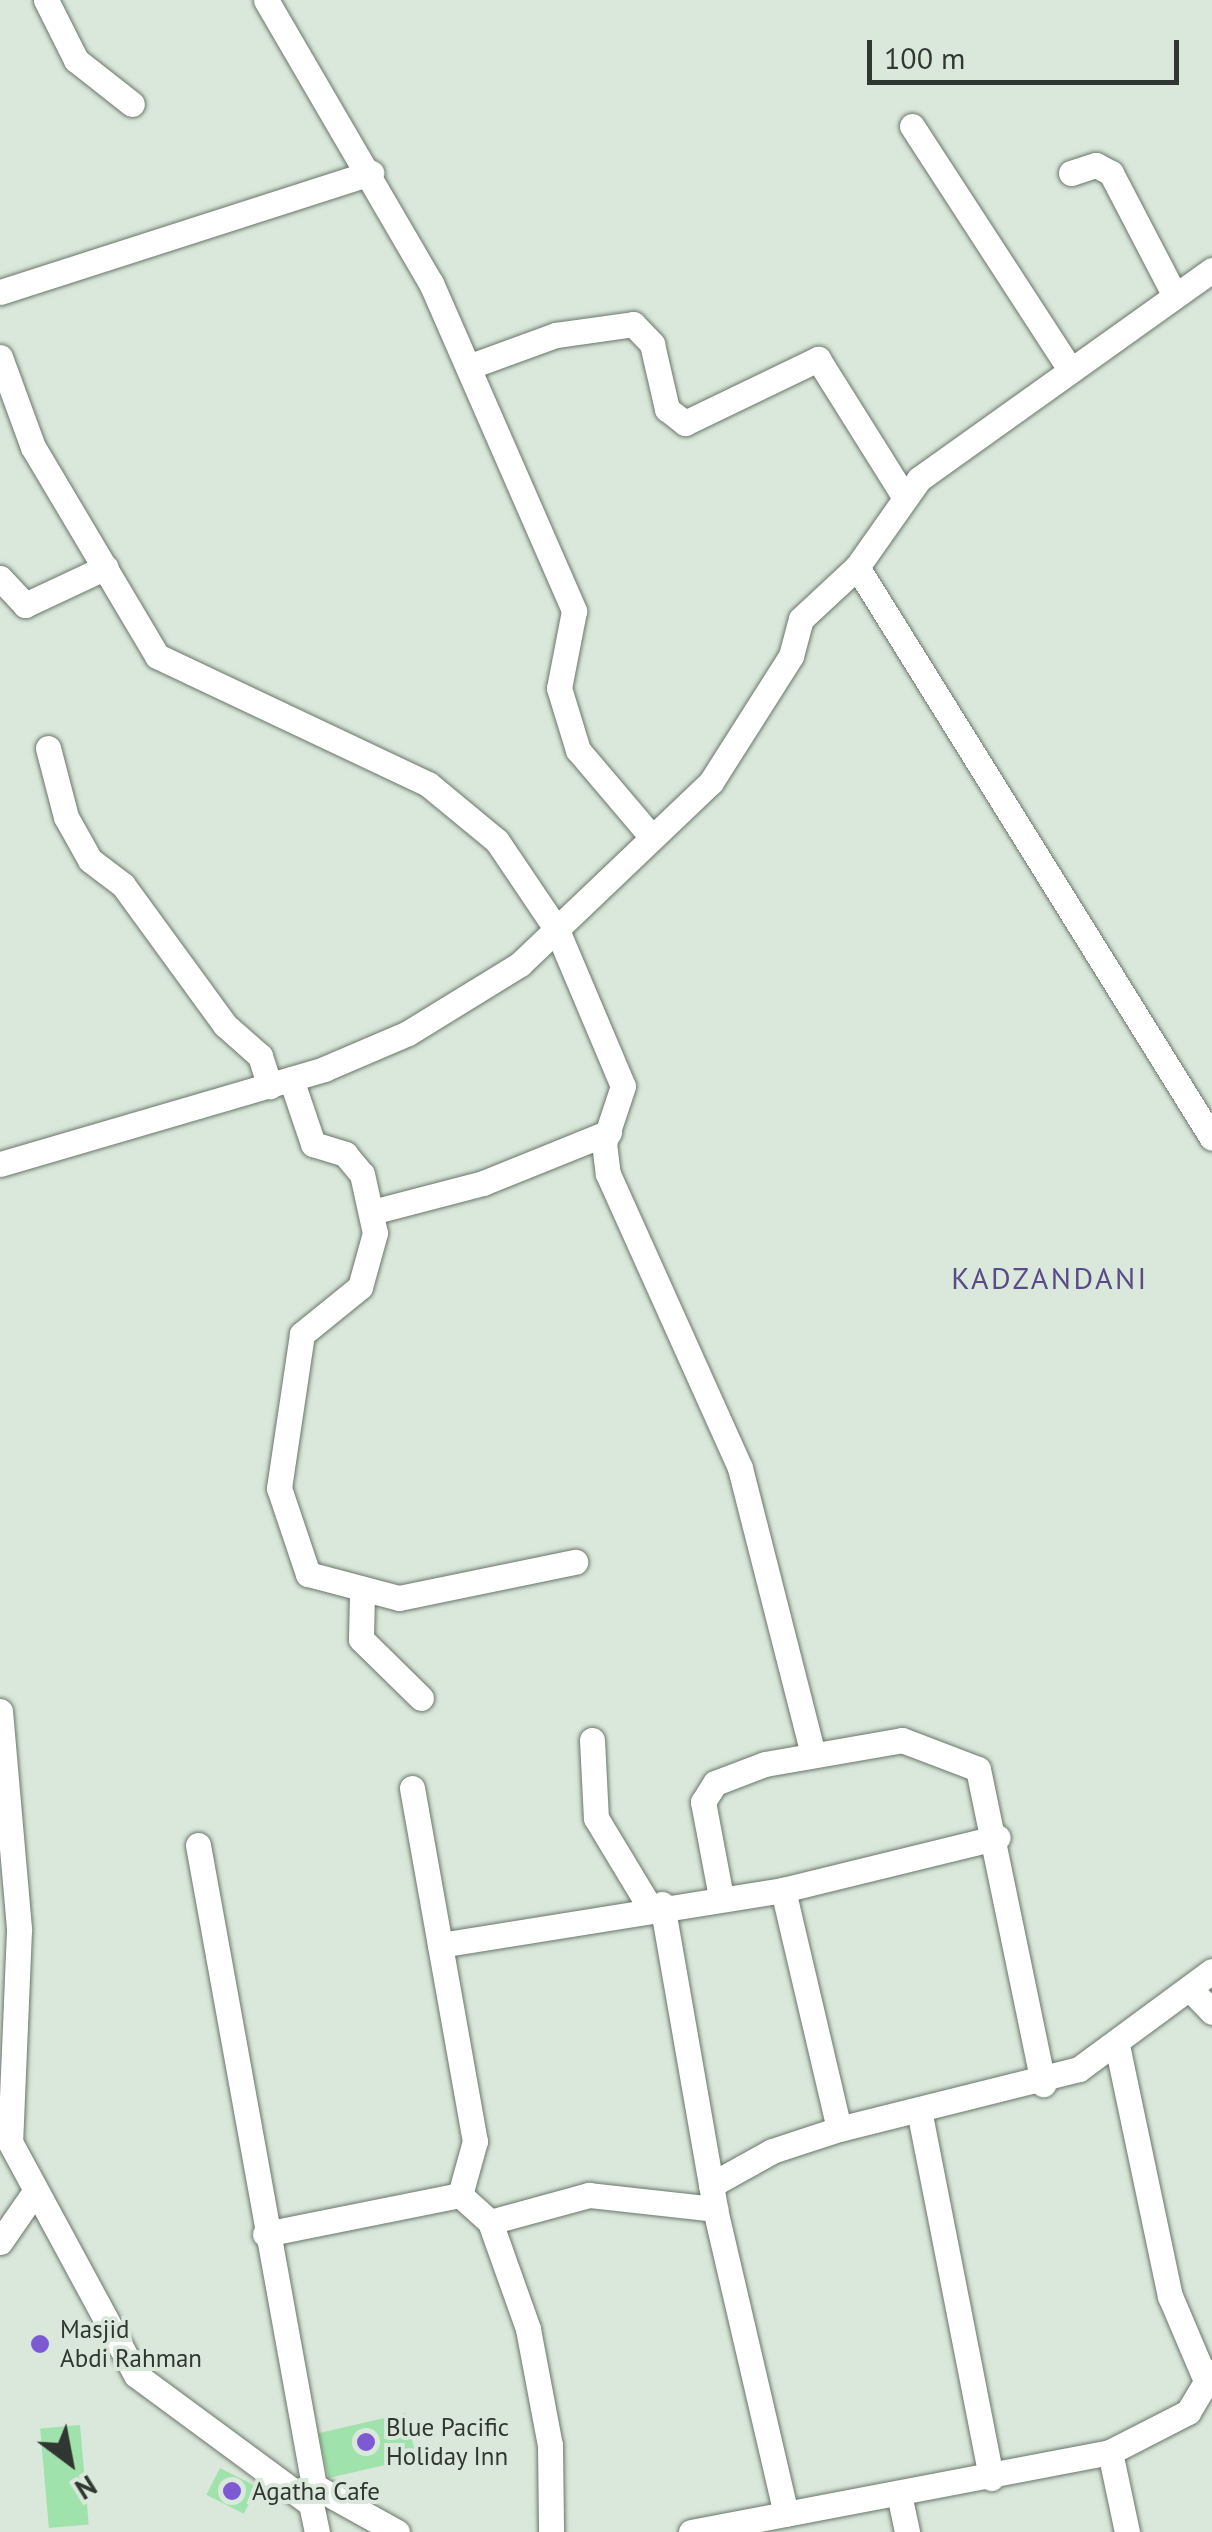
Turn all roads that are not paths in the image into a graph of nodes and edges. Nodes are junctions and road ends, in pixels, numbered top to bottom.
1 (46, 0) edge
2 (266, 0) edge
3 (132, 104) dead end
4 (912, 126) dead end
5 (371, 173) junction
6 (1070, 173) dead end
7 (1212, 270) edge
8 (0, 292) edge
9 (1174, 294) junction
10 (0, 357) edge
11 (1068, 366) junction
12 (468, 367) junction
13 (904, 496) junction
14 (856, 566) junction
15 (106, 567) junction
16 (0, 578) edge
17 (48, 748) dead end
18 (650, 836) junction
19 (557, 930) junction
20 (281, 1083) junction
21 (609, 1132) junction
22 (1212, 1138) edge
23 (0, 1164) edge
24 (372, 1212) junction
25 (575, 1562) dead end
26 (362, 1594) junction
27 (421, 1698) dead end
28 (0, 1711) edge
29 (592, 1740) dead end
30 (4, 1754) edge
31 (813, 1754) junction
32 (412, 1788) dead end
33 (998, 1837) junction
34 (198, 1846) dead end
35 (783, 1890) junction
36 (721, 1897) junction
37 (655, 1905) junction
38 (440, 1944) junction
39 (1212, 1971) edge
40 (1190, 1989) junction
41 (1212, 2012) edge
42 (6, 2013) edge
43 (1117, 2046) junction
44 (1043, 2084) junction
45 (920, 2115) junction
46 (840, 2130) junction
47 (34, 2192) junction
48 (460, 2194) junction
49 (713, 2197) junction
50 (490, 2222) junction
51 (264, 2234) junction
52 (0, 2242) edge
53 (1209, 2377) edge
54 (1110, 2452) junction
55 (991, 2478) junction
56 (899, 2494) junction
57 (313, 2495) junction
58 (786, 2514) junction
59 (316, 2532) edge
60 (397, 2532) edge
61 (551, 2532) edge
62 (690, 2532) edge
63 (907, 2532) edge
64 (1127, 2532) edge

1 - 3 street
2 - 5 street
4 - 11 street
5 - 8 street
5 - 12 street
6 - 9 street
7 - 9 street
9 - 11 street
10 - 15 street
11 - 13 street
12 - 13 street
12 - 18 street
13 - 14 street
14 - 18 street
14 - 22 street
15 - 16 street
15 - 19 street
17 - 20 street
18 - 19 street
19 - 20 street
19 - 21 street
20 - 23 street
20 - 24 street
21 - 24 street
21 - 31 street
24 - 26 street
25 - 26 street
26 - 27 street
28 - 30 street
29 - 37 street
30 - 42 street
31 - 33 street
31 - 36 street
32 - 38 street
33 - 35 street
33 - 44 street
34 - 51 street
35 - 36 street
35 - 46 street
36 - 37 street
37 - 38 street
37 - 49 street
38 - 48 street
39 - 40 street
40 - 41 street
40 - 43 street
42 - 47 street
43 - 44 street
43 - 53 street
44 - 45 street
45 - 46 street
45 - 55 street
46 - 49 street
47 - 52 street
47 - 57 street
48 - 50 street
48 - 51 street
49 - 50 street
49 - 58 street
50 - 61 street
51 - 57 street
53 - 54 street
54 - 55 street
54 - 64 street
55 - 56 street
56 - 58 street
56 - 63 street
57 - 59 street
57 - 60 street
58 - 62 street

